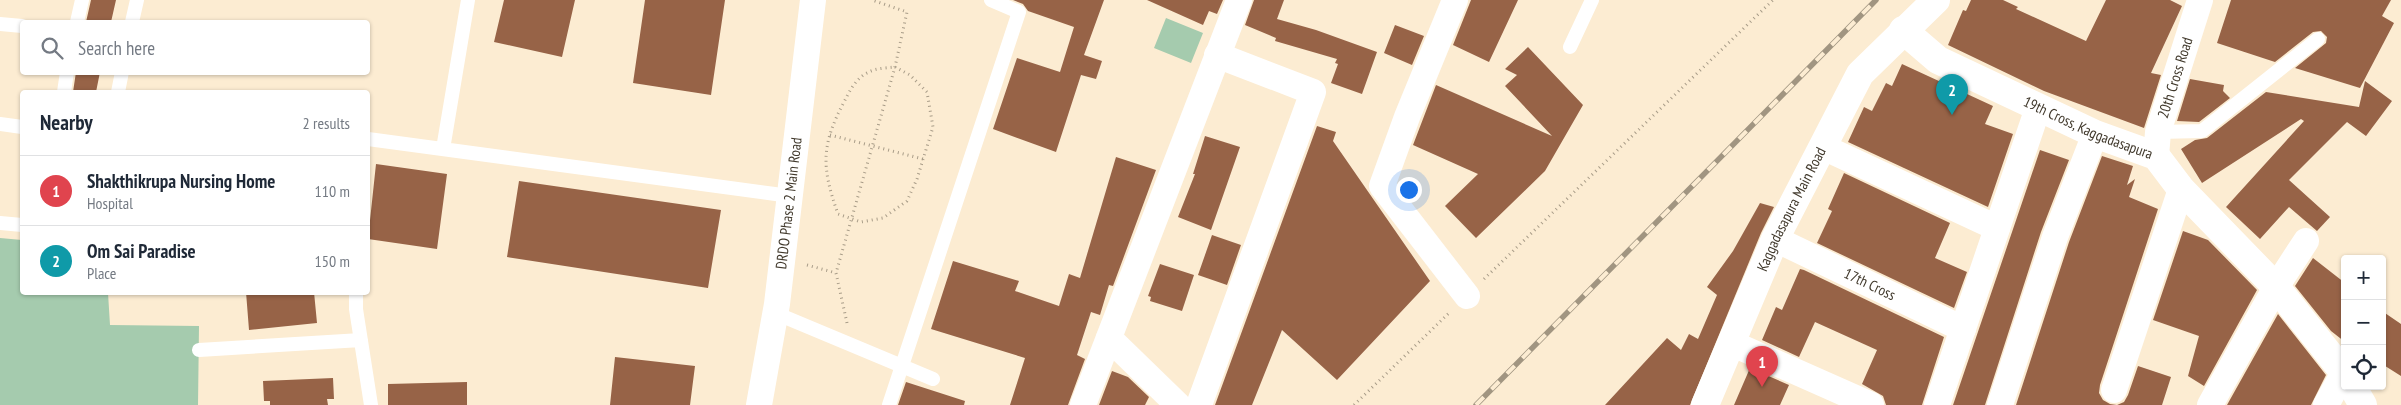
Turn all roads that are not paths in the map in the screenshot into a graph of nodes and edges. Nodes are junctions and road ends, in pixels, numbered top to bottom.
1 (82, 0) edge
2 (137, 0) edge
3 (468, 0) edge
4 (813, 0) edge
5 (991, 0) edge
6 (1240, 0) edge
7 (1455, 0) edge
8 (1592, 0) edge
9 (1936, 0) edge
10 (2200, 0) edge
11 (77, 20) edge
12 (132, 20) edge
13 (0, 24) edge
14 (20, 26) edge
15 (1903, 30) junction
16 (2318, 39) dead end
17 (1570, 47) dead end
18 (1217, 55) junction
19 (67, 75) edge
20 (121, 75) edge
21 (64, 90) edge
22 (118, 90) edge
23 (2038, 108) junction
24 (0, 124) edge
25 (20, 128) edge
26 (2095, 134) junction
27 (370, 138) edge
28 (2157, 144) junction
29 (1823, 147) junction
30 (443, 149) junction
31 (2181, 189) junction
32 (790, 196) junction
33 (0, 223) edge
34 (20, 224) edge
35 (1997, 228) junction
36 (1776, 239) junction
37 (2306, 241) dead end
38 (2276, 287) junction
39 (356, 295) edge
40 (1467, 296) road end
41 (775, 313) junction
42 (1963, 329) junction
43 (1109, 338) junction
44 (361, 340) junction
45 (1731, 343) junction
46 (199, 350) dead end
47 (902, 366) junction
48 (2341, 369) edge
49 (934, 379) dead end
50 (2341, 385) edge
51 (2114, 390) dead end
52 (2354, 390) edge
53 (371, 405) edge
54 (759, 405) edge
55 (889, 405) edge
56 (1083, 405) edge
57 (1178, 405) edge
58 (1199, 405) edge
59 (1705, 405) edge
60 (1871, 405) edge
61 (1938, 405) edge
62 (2000, 405) edge
63 (2210, 405) edge
64 (2326, 405) edge
65 (2363, 405) edge

1 - 11 lane
2 - 12 lane
3 - 30 lane
4 - 32 street, DRDO Phase 2 Main Road
5 - 47 lane
6 - 18 street
7 - 40 street
8 - 17 lane
9 - 15 street, Kaggadasapura Main Road
10 - 28 street, 20th Cross Road
13 - 14 lane
15 - 23 street, 19th Cross, Kaggadasapura
15 - 29 street, Kaggadasapura Main Road
16 - 28 lane
18 - 43 street
18 - 58 street
19 - 21 lane
20 - 22 lane
23 - 26 street, 19th Cross, Kaggadasapura
23 - 35 street
24 - 25 lane
26 - 28 street, 19th Cross, Kaggadasapura
26 - 62 street
27 - 30 lane
28 - 31 street, 19th Cross, Kaggadasapura
29 - 35 street
29 - 36 street, Kaggadasapura Main Road
30 - 32 lane
31 - 38 street, 19th Cross, Kaggadasapura
31 - 51 street
32 - 41 street, DRDO Phase 2 Main Road
33 - 34 lane
35 - 42 street
36 - 42 street, 17th Cross
36 - 45 street, Kaggadasapura Main Road
37 - 38 street
38 - 48 street, 19th Cross, Kaggadasapura
38 - 63 street
39 - 44 lane
41 - 47 lane
41 - 54 street, DRDO Phase 2 Main Road
42 - 61 street
43 - 56 street
43 - 57 street
44 - 46 lane
44 - 53 lane
45 - 59 street, Kaggadasapura Main Road
45 - 60 street
47 - 49 lane
47 - 55 lane
50 - 64 street
52 - 65 street, 19th Cross, Kaggadasapura

